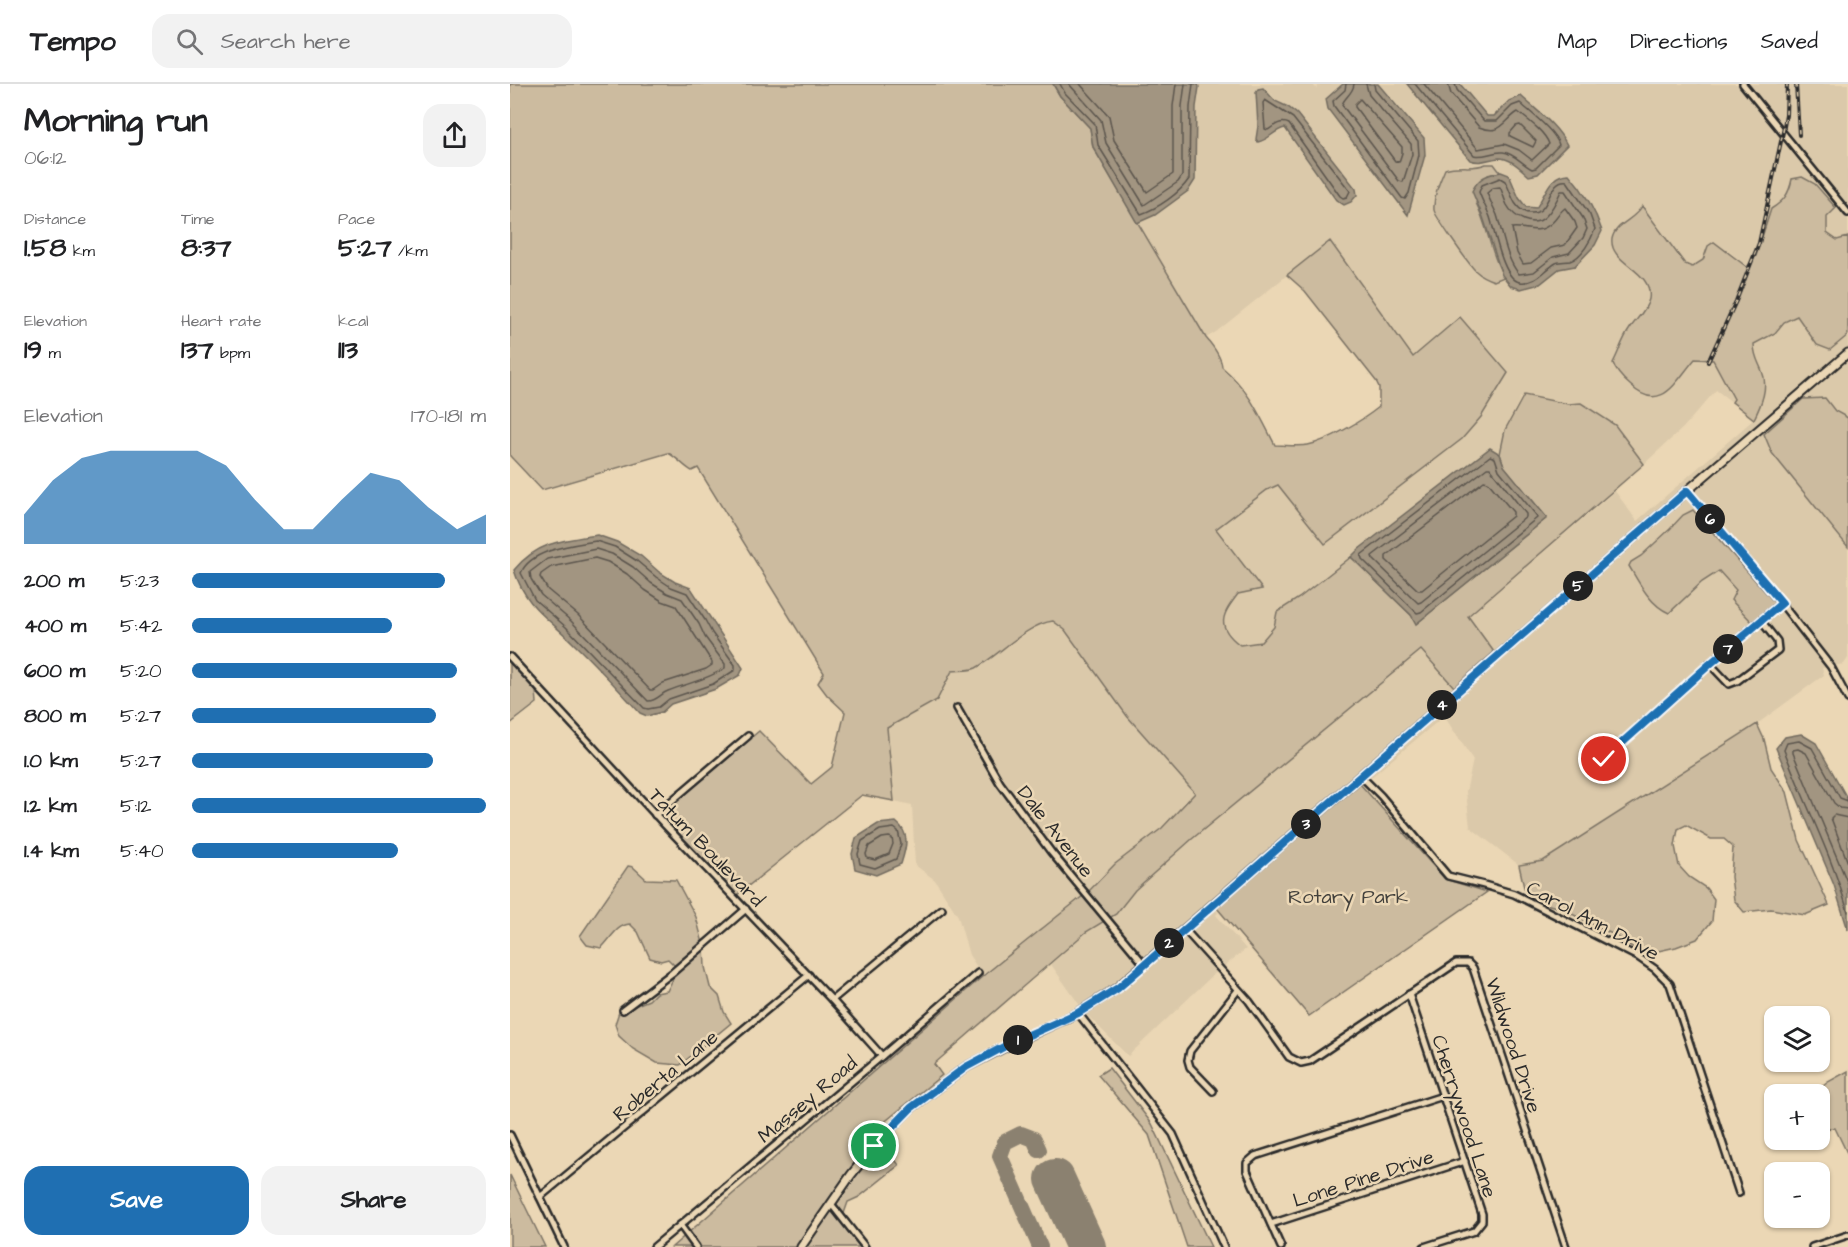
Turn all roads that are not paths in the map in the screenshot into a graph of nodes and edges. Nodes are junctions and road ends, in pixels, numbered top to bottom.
1 (1743, 84) edge
2 (1848, 213) edge
3 (1848, 353) edge
4 (1687, 491) junction
5 (1782, 603) junction
6 (1762, 622) junction
7 (510, 657) edge
8 (1710, 664) junction
9 (1848, 699) edge
10 (957, 708) dead end
11 (748, 736) dead end
12 (1604, 759) dead end
13 (1361, 776) junction
14 (655, 815) junction
15 (746, 909) junction
16 (942, 909) dead end
17 (1185, 930) junction
18 (1144, 964) junction
19 (978, 973) dead end
20 (809, 975) junction
21 (1238, 990) junction
22 (1409, 994) junction
23 (832, 1000) junction
24 (623, 1010) dead end
25 (1078, 1013) junction
26 (882, 1056) junction
27 (1213, 1091) dead end
28 (1443, 1096) junction
29 (510, 1135) edge
30 (1465, 1161) junction
31 (1739, 1193) dead end
32 (540, 1197) junction
33 (832, 1205) junction
34 (1271, 1224) junction
35 (680, 1225) junction
36 (1848, 1235) edge
37 (564, 1247) edge
38 (654, 1247) edge
39 (696, 1247) edge
40 (801, 1247) edge
41 (865, 1247) edge
42 (1224, 1247) edge
43 (1281, 1247) edge
44 (1424, 1247) edge
45 (1566, 1247) edge
46 (1812, 1247) edge

1 - 2 street
3 - 4 street
4 - 5 street
4 - 13 street
5 - 6 street
5 - 9 street
6 - 8 street
6 - 8 street
7 - 14 street, Tatum Boulevard
8 - 12 street
10 - 18 street, Dale Avenue
11 - 14 street
13 - 17 street
13 - 31 street, Carol Ann Drive
14 - 15 street, Tatum Boulevard
15 - 20 street, Tatum Boulevard
15 - 24 street
16 - 23 street
17 - 18 street
17 - 21 street
18 - 25 street
19 - 26 street, Massey Road
20 - 23 street, Tatum Boulevard
20 - 32 street, Roberta Lane
21 - 22 street, Wildwood Drive
21 - 27 street
22 - 28 street, Cherrywood Lane
22 - 45 street, Wildwood Drive
23 - 26 street, Tatum Boulevard
25 - 33 street
25 - 42 street
26 - 35 street, Massey Road
28 - 30 street, Cherrywood Lane
28 - 34 street
29 - 32 street
30 - 34 street, Lone Pine Drive
30 - 44 street, Cherrywood Lane
32 - 37 street
33 - 40 street
33 - 41 street
34 - 43 street
35 - 38 street, Massey Road
35 - 39 street
36 - 46 street

